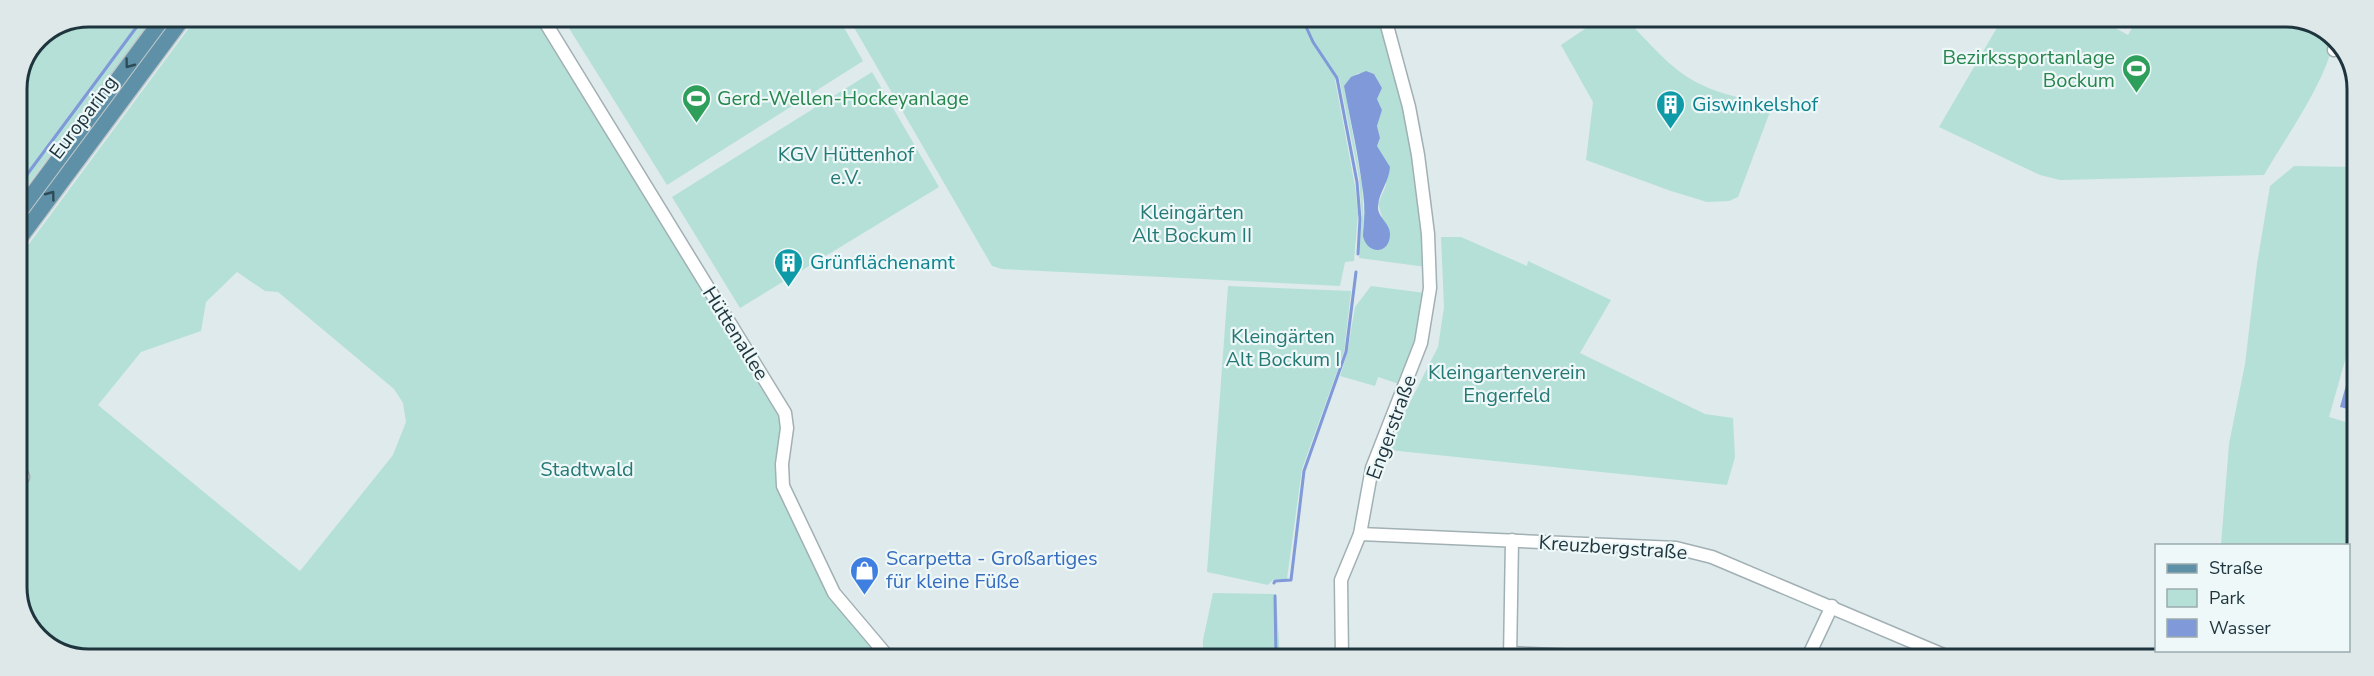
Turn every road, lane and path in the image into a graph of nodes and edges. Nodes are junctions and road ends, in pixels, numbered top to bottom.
1 (157, 27) edge
2 (177, 27) edge
3 (548, 27) edge
4 (1387, 27) edge
5 (27, 200) edge
6 (27, 227) edge
7 (1360, 534) junction
8 (1512, 540) junction
9 (1832, 606) junction
10 (881, 649) edge
11 (1341, 649) edge
12 (1509, 649) edge
13 (1812, 649) edge
14 (1930, 649) edge

1 -> 5 main road, Europaring
6 -> 2 main road, Europaring
3 - 10 street, Hüttenallee
4 - 7 street, Engerstraße
7 - 8 street, Kreuzbergstraße
7 - 11 street, Engerstraße
8 - 9 street, Kreuzbergstraße
8 - 12 street
9 - 13 street
9 - 14 street, Kreuzbergstraße

